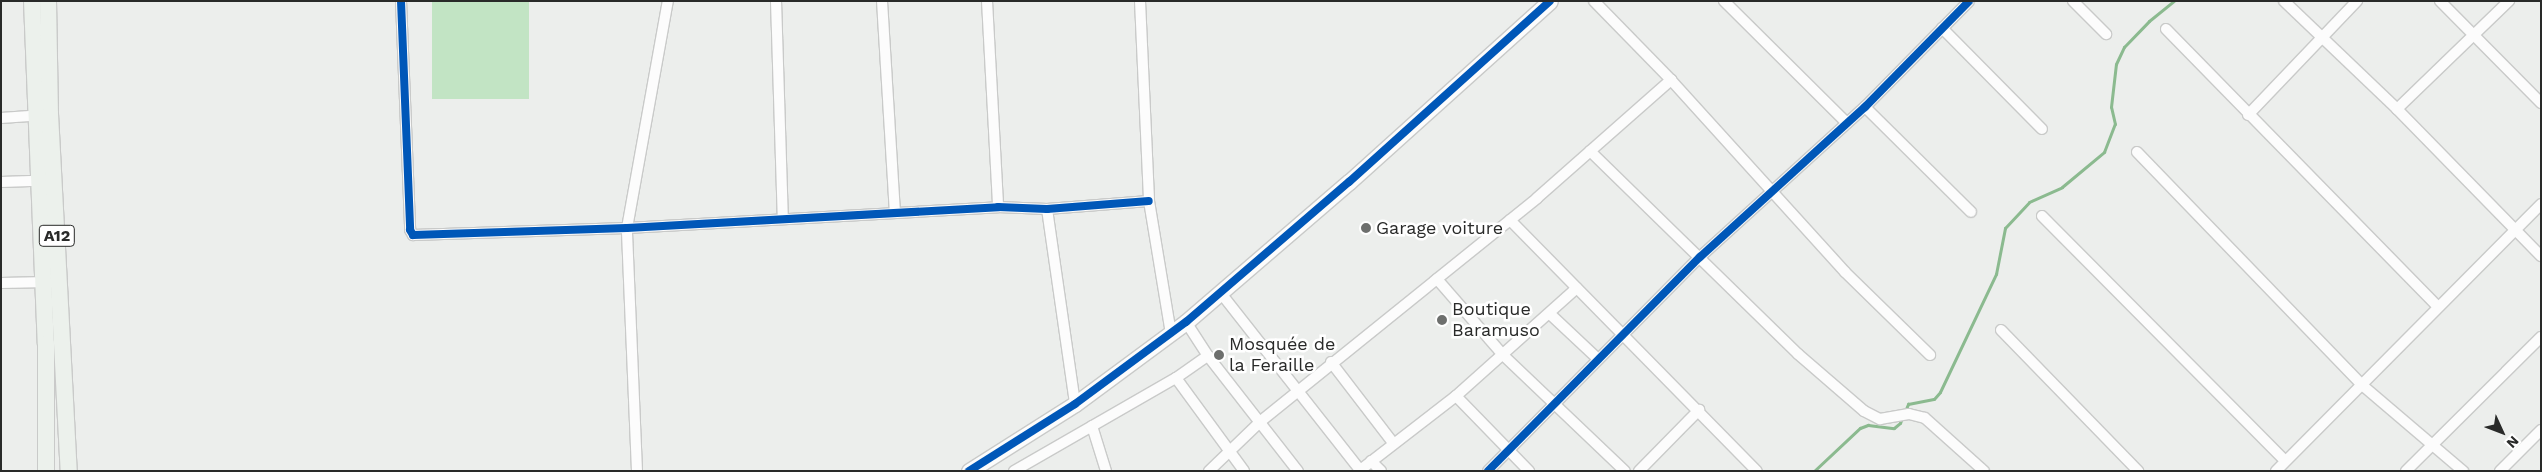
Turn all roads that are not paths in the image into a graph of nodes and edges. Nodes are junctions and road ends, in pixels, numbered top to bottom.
1 (32, 1) edge
2 (48, 1) edge
3 (401, 1) edge
4 (668, 1) edge
5 (776, 1) edge
6 (882, 1) edge
7 (987, 1) edge
8 (1140, 1) edge
9 (1550, 1) edge
10 (1594, 1) edge
11 (1724, 1) edge
12 (1969, 1) edge
13 (2073, 1) edge
14 (2284, 1) edge
15 (2357, 1) edge
16 (2440, 1) edge
17 (2509, 1) edge
18 (1942, 28) junction
19 (2166, 29) dead end
20 (2106, 34) dead end
21 (2474, 36) junction
22 (2322, 38) junction
23 (1671, 80) junction
24 (2541, 103) edge
25 (1865, 107) junction
26 (2397, 108) junction
27 (43, 115) junction
28 (2248, 115) junction
29 (1, 118) edge
30 (1847, 123) junction
31 (2042, 129) dead end
32 (1590, 151) junction
33 (2137, 152) dead end
34 (38, 181) junction
35 (1, 182) edge
36 (1773, 190) junction
37 (1148, 201) junction
38 (2541, 204) edge
39 (998, 207) junction
40 (1047, 209) junction
41 (1971, 212) dead end
42 (895, 213) junction
43 (2042, 216) dead end
44 (783, 219) junction
45 (1510, 220) junction
46 (627, 228) junction
47 (2515, 230) junction
48 (2541, 256) edge
49 (1700, 257) junction
50 (1437, 279) junction
51 (51, 282) junction
52 (1, 283) edge
53 (1577, 288) junction
54 (1220, 292) junction
55 (2438, 306) junction
56 (1550, 314) junction
57 (1186, 322) junction
58 (2001, 330) dead end
59 (1624, 333) junction
60 (1172, 334) junction
61 (2541, 337) edge
62 (1503, 355) junction
63 (1930, 355) dead end
64 (1208, 356) junction
65 (1598, 359) junction
66 (1331, 362) junction
67 (1176, 378) junction
68 (2362, 385) junction
69 (1297, 391) junction
70 (1456, 396) junction
71 (1075, 404) junction
72 (1552, 405) junction
73 (1699, 410) junction
74 (1261, 422) junction
75 (1092, 426) junction
76 (2541, 430) edge
77 (1394, 444) junction
78 (2430, 446) junction
79 (1228, 450) junction
80 (1508, 450) junction
81 (1372, 461) junction
82 (2285, 461) junction
83 (1031, 467) edge
84 (1359, 470) edge
85 (46, 471) edge
86 (70, 471) edge
87 (637, 471) edge
88 (969, 471) edge
89 (1014, 471) edge
90 (1106, 471) edge
91 (1209, 471) edge
92 (1244, 471) edge
93 (1298, 471) edge
94 (1381, 471) edge
95 (1488, 471) edge
96 (1529, 471) edge
97 (1625, 471) edge
98 (1639, 471) edge
99 (1757, 471) edge
100 (1984, 471) edge
101 (2138, 471) edge
102 (2276, 471) edge
103 (2406, 471) edge
104 (2463, 471) edge
105 (2500, 471) edge

1 - 27 main road, A12
2 - 27 main road, A12
3 - 46 street
4 - 46 street
5 - 44 street
6 - 42 street
7 - 39 street
8 - 37 street
9 - 54 street
10 - 23 street
11 - 30 street
12 - 18 street
13 - 20 street
14 - 22 street
15 - 22 street
16 - 21 street
17 - 21 street
18 - 25 street
18 - 31 street
19 - 28 street
21 - 24 street
21 - 26 street
22 - 26 street
22 - 28 street
23 - 32 street
23 - 36 street
25 - 30 street
25 - 41 street
26 - 47 street
27 - 29 street
27 - 34 main road, A12
27 - 51 main road, A12
28 - 55 street
30 - 36 street
32 - 45 street
32 - 49 street
33 - 68 street
34 - 35 street
34 - 51 main road, A12
36 - 49 street
36 - 63 street
37 - 40 street
37 - 60 street
38 - 47 street
39 - 40 street
39 - 42 street
40 - 71 street
42 - 44 street
43 - 82 street
44 - 46 street
45 - 50 street
45 - 53 street
46 - 87 street
47 - 48 street
47 - 55 street
49 - 59 street
49 - 100 street
50 - 62 street
50 - 66 street
51 - 52 street
51 - 85 main road, A12
51 - 86 main road, A12
53 - 56 street
53 - 59 street
54 - 57 street
54 - 69 street
55 - 68 street
56 - 62 street
56 - 65 street
57 - 60 street
57 - 64 street
58 - 101 street
59 - 65 street
59 - 73 street
60 - 71 street
61 - 78 street
62 - 70 street
62 - 72 street
64 - 67 street
64 - 74 street
65 - 72 street
66 - 69 street
66 - 77 street
67 - 75 street
67 - 79 street
68 - 78 street
68 - 82 street
69 - 74 street
69 - 84 street
70 - 77 street
70 - 80 street
71 - 88 street
72 - 80 street
72 - 97 street
73 - 98 street
73 - 99 street
74 - 79 street
74 - 93 street
75 - 83 street
75 - 90 street
76 - 105 street
77 - 81 street
78 - 103 street
78 - 104 street
79 - 91 street
79 - 92 street
80 - 95 street
80 - 96 street
81 - 84 street
81 - 94 street
82 - 102 street
83 - 89 street

